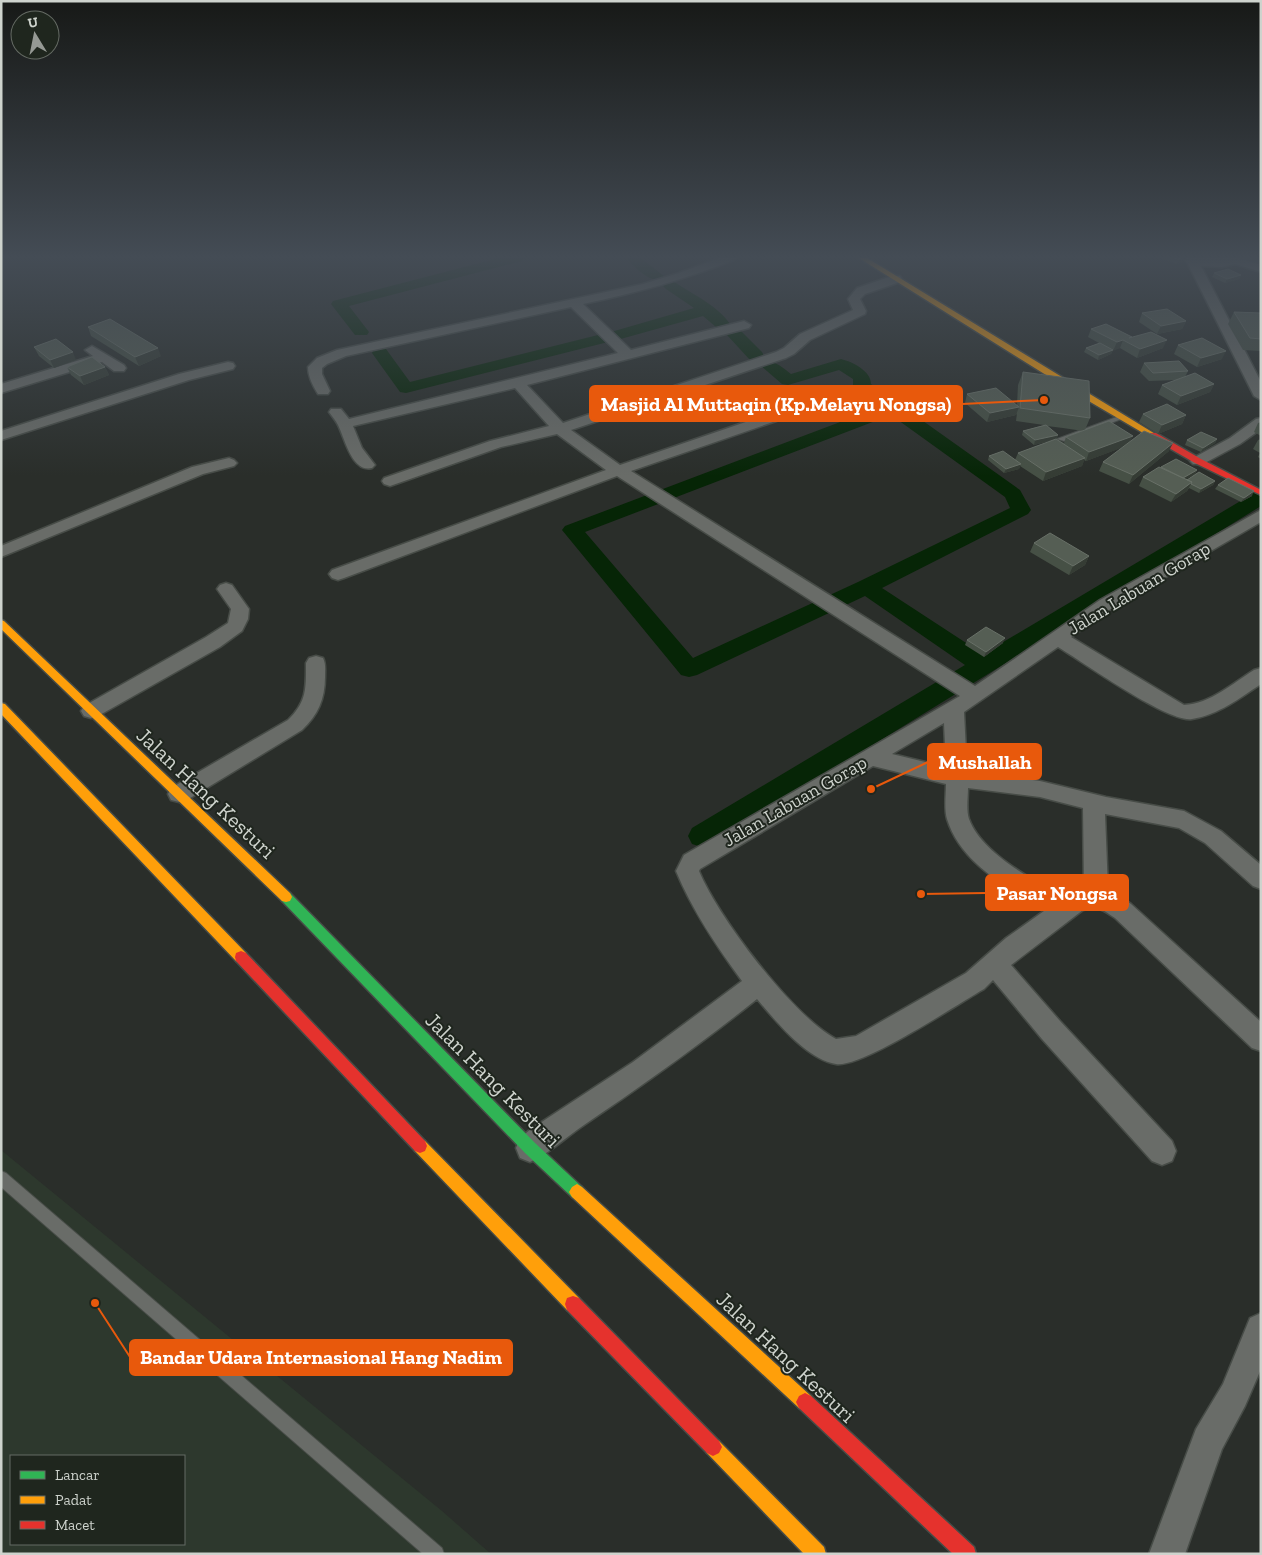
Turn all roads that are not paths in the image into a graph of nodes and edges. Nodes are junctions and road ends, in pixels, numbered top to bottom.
1 (444, 331) edge
2 (603, 331) edge
3 (722, 331) edge
4 (819, 331) edge
5 (980, 331) edge
6 (1227, 331) edge
7 (88, 347) dead end
8 (627, 354) junction
9 (102, 358) junction
10 (228, 366) dead end
11 (119, 368) dead end
12 (518, 383) junction
13 (1, 390) edge
14 (323, 391) dead end
15 (835, 396) dead end
16 (1261, 396) edge
17 (336, 412) dead end
18 (1122, 417) junction
19 (1261, 422) edge
20 (345, 424) junction
21 (560, 428) junction
22 (1, 436) edge
23 (1060, 439) edge
24 (1198, 462) junction
25 (229, 463) dead end
26 (368, 465) dead end
27 (620, 470) junction
28 (390, 481) dead end
29 (1261, 493) edge
30 (1261, 515) edge
31 (1, 552) edge
32 (338, 574) dead end
33 (226, 589) dead end
34 (1, 623) edge
35 (1058, 638) junction
36 (316, 663) dead end
37 (1261, 675) edge
38 (964, 698) junction
39 (1, 707) edge
40 (90, 711) junction
41 (870, 757) junction
42 (957, 778) junction
43 (179, 794) junction
44 (1094, 802) junction
45 (1261, 880) edge
46 (1096, 897) junction
47 (1063, 911) junction
48 (995, 964) junction
49 (759, 983) junction
50 (1261, 1039) edge
51 (530, 1148) junction
52 (1162, 1152) dead end
53 (1, 1178) edge
54 (1261, 1329) edge
55 (436, 1554) edge
56 (817, 1554) edge
57 (967, 1554) edge
58 (1167, 1554) edge

1 - 14 street
2 - 8 street
3 - 8 street
4 - 21 street
5 - 18 main road
6 - 16 street
7 - 9 street
8 - 12 street
9 - 11 street
9 - 13 street
10 - 22 street
12 - 20 street
12 - 21 street
15 - 27 street
17 - 20 street
18 - 23 lane
18 - 24 main road
19 - 24 street
20 - 26 street
21 - 27 street
21 - 28 street
24 - 29 main road
25 - 31 street
27 - 32 street
27 - 38 street
30 - 35 street, Jalan Labuan Gorap
33 - 40 street
34 - 40 main road, Jalan Hang Kesturi
35 - 37 street
35 - 38 street, Jalan Labuan Gorap
36 - 43 street
38 - 41 street, Jalan Labuan Gorap
38 - 42 street
39 - 56 main road
40 - 43 main road, Jalan Hang Kesturi
41 - 42 street
41 - 49 street, Jalan Labuan Gorap
42 - 44 street
42 - 47 street
43 - 51 main road, Jalan Hang Kesturi
44 - 45 street
44 - 46 street
46 - 47 street
46 - 50 street
47 - 48 street
48 - 49 street
48 - 52 street
49 - 51 street
51 - 57 main road, Jalan Hang Kesturi
53 - 55 lane
54 - 58 street

